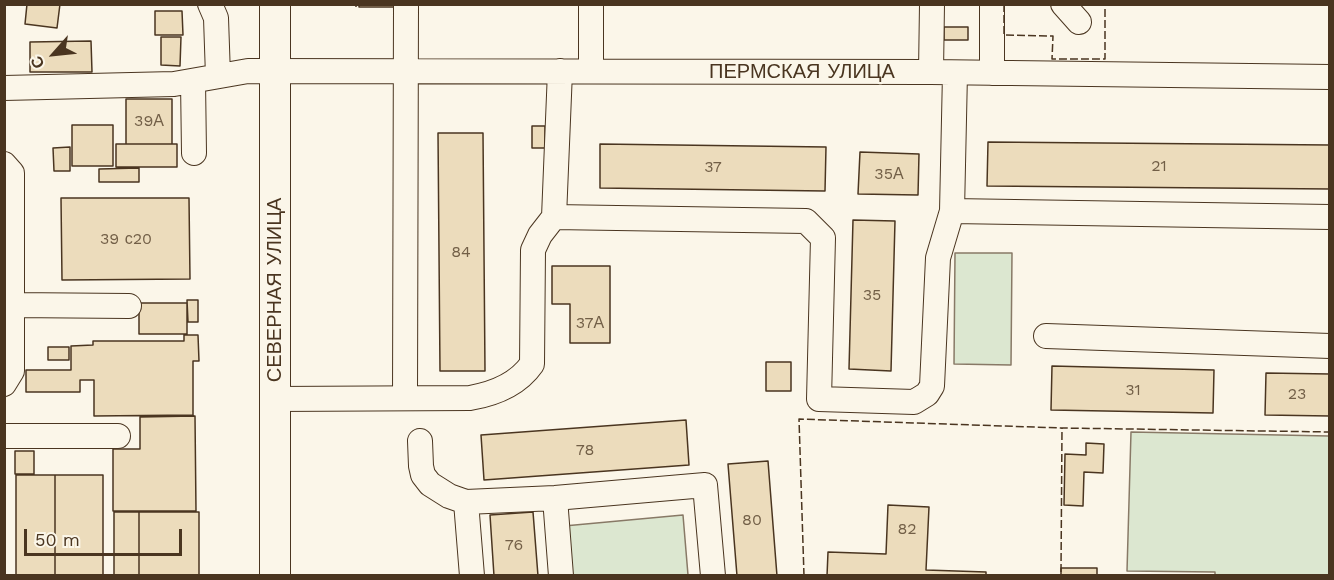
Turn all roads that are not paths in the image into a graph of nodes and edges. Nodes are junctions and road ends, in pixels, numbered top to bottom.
1 (210, 4) edge
2 (275, 4) edge
3 (406, 4) edge
4 (591, 4) edge
5 (932, 4) edge
6 (992, 4) edge
7 (560, 70) junction
8 (275, 71) junction
9 (405, 71) junction
10 (591, 71) junction
11 (943, 73) junction
12 (992, 73) junction
13 (218, 76) junction
14 (1329, 77) edge
15 (193, 81) junction
16 (4, 88) edge
17 (194, 153) dead end
18 (4, 164) edge
19 (952, 211) junction
20 (554, 217) junction
21 (1329, 217) edge
22 (12, 305) junction
23 (129, 306) dead end
24 (1046, 336) dead end
25 (1329, 346) edge
26 (4, 384) edge
27 (405, 398) junction
28 (275, 399) junction
29 (4, 436) edge
30 (118, 436) dead end
31 (420, 441) dead end
32 (555, 498) junction
33 (466, 502) junction
34 (275, 576) edge
35 (472, 576) edge
36 (561, 576) edge
37 (713, 576) edge

1 - 13 street
2 - 8 main road, СЕВЕРНАЯ УЛИЦА
3 - 9 street
4 - 10 street
5 - 11 street
6 - 12 street
7 - 9 street, ПЕРМСКАЯ УЛИЦА
7 - 10 street, ПЕРМСКАЯ УЛИЦА
7 - 20 street
8 - 9 street, ПЕРМСКАЯ УЛИЦА
8 - 13 street, ПЕРМСКАЯ УЛИЦА
8 - 28 main road, СЕВЕРНАЯ УЛИЦА
9 - 27 street
10 - 11 street, ПЕРМСКАЯ УЛИЦА
11 - 12 street, ПЕРМСКАЯ УЛИЦА
11 - 19 street
12 - 14 street, ПЕРМСКАЯ УЛИЦА
13 - 15 street, ПЕРМСКАЯ УЛИЦА
15 - 16 street, ПЕРМСКАЯ УЛИЦА
15 - 17 street
18 - 22 street
19 - 20 street
19 - 21 street
20 - 27 street
22 - 23 street
22 - 26 street
24 - 25 street
27 - 28 street
28 - 34 main road, СЕВЕРНАЯ УЛИЦА
29 - 30 street
31 - 33 street
32 - 33 street
32 - 36 street
32 - 37 street
33 - 35 street

